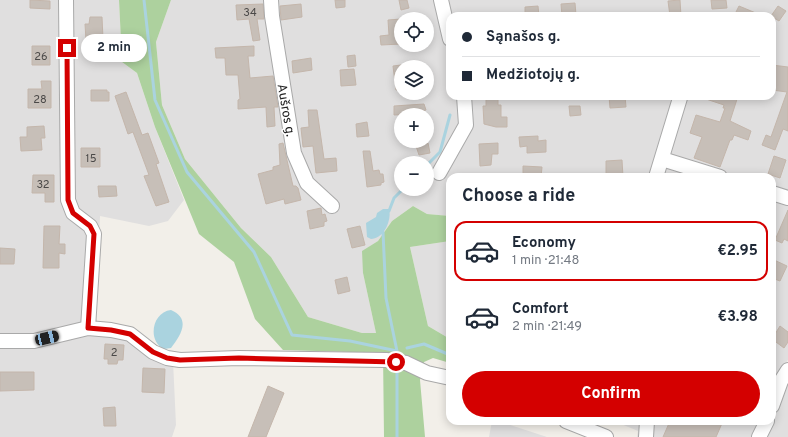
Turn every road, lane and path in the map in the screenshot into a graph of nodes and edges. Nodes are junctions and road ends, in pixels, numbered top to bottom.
1 (66, 0) edge
2 (272, 0) edge
3 (441, 0) edge
4 (446, 22) edge
5 (464, 100) edge
6 (679, 100) edge
7 (662, 159) junction
8 (440, 173) dead end
9 (657, 173) edge
10 (707, 173) edge
11 (776, 194) edge
12 (788, 198) edge
13 (332, 206) dead end
14 (88, 328) junction
15 (0, 341) edge
16 (788, 370) edge
17 (446, 377) edge
18 (776, 395) edge
19 (576, 425) edge
20 (646, 425) edge
21 (765, 425) edge
22 (606, 437) edge
23 (646, 437) edge
24 (759, 437) edge

1 - 14 street
2 - 13 street, Aušros g.
3 - 4 street
5 - 8 street
6 - 7 street
7 - 9 street
7 - 10 street
11 - 12 street
14 - 15 street
14 - 17 street
16 - 18 street
19 - 22 street
20 - 23 street
21 - 24 street

